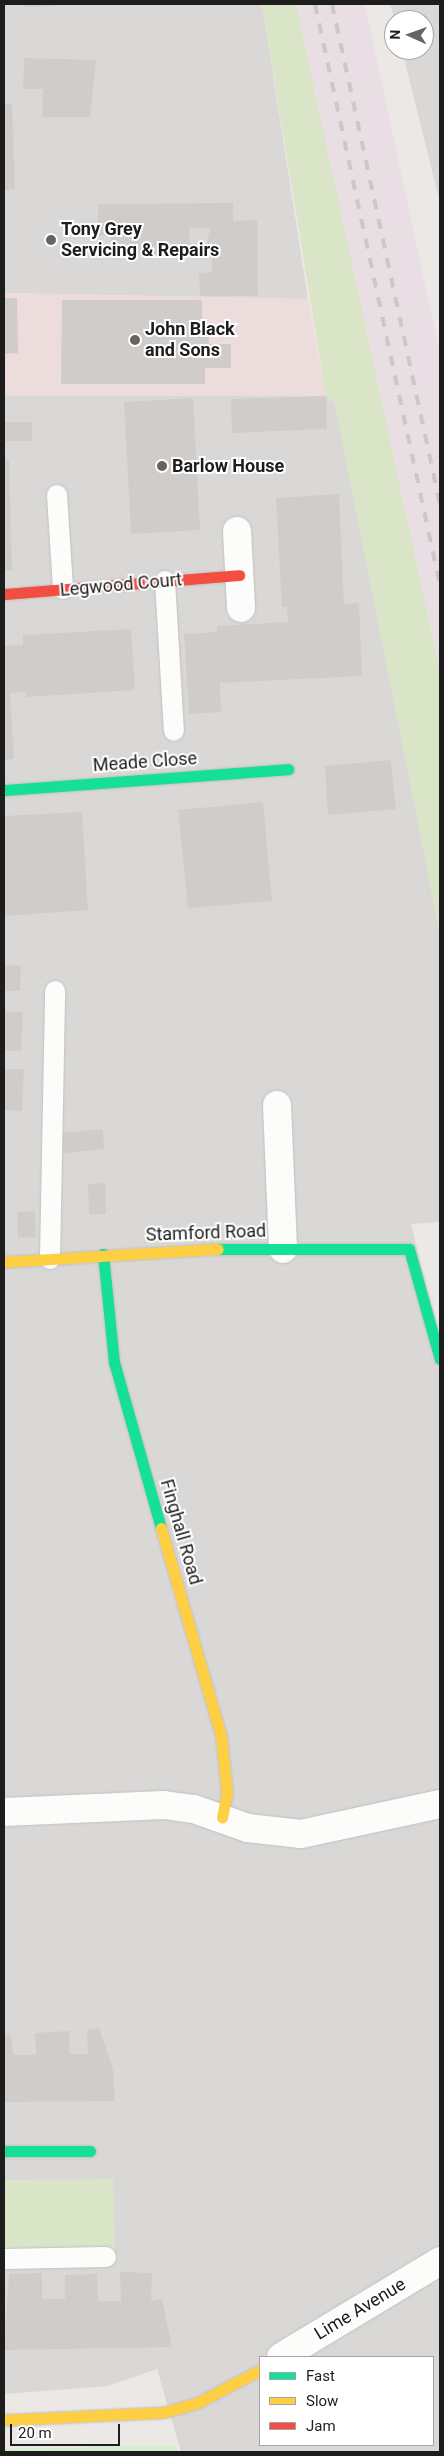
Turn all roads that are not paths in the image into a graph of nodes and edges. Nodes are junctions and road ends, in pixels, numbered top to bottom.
1 (57, 495) dead end
2 (237, 532) dead end
3 (239, 575) junction
4 (165, 581) junction
5 (63, 589) junction
6 (4, 594) edge
7 (240, 608) dead end
8 (174, 731) dead end
9 (288, 769) dead end
10 (4, 790) edge
11 (55, 990) dead end
12 (277, 1104) dead end
13 (283, 1249) junction
14 (103, 1254) junction
15 (50, 1259) junction
16 (4, 1262) edge
17 (440, 1359) edge
18 (440, 1804) edge
19 (4, 1812) edge
20 (222, 1818) junction
21 (4, 2151) edge
22 (90, 2151) dead end
23 (106, 2257) dead end
24 (4, 2259) edge
25 (440, 2261) edge
26 (283, 2356) edge
27 (259, 2371) edge
28 (4, 2420) edge

1 - 5 lane
2 - 3 street
3 - 4 street, Legwood Court
3 - 7 street
4 - 5 street, Legwood Court
4 - 8 lane
5 - 6 street, Legwood Court
9 - 10 street, Meade Close
11 - 15 lane
12 - 13 street
13 - 14 street, Stamford Road
13 - 17 street, Stamford Road
14 - 15 street, Stamford Road
14 - 20 street, Finghall Road
15 - 16 street, Stamford Road
18 - 20 street
19 - 20 street
21 - 22 street
23 - 24 lane
25 - 26 street, Lime Avenue
27 - 28 street

